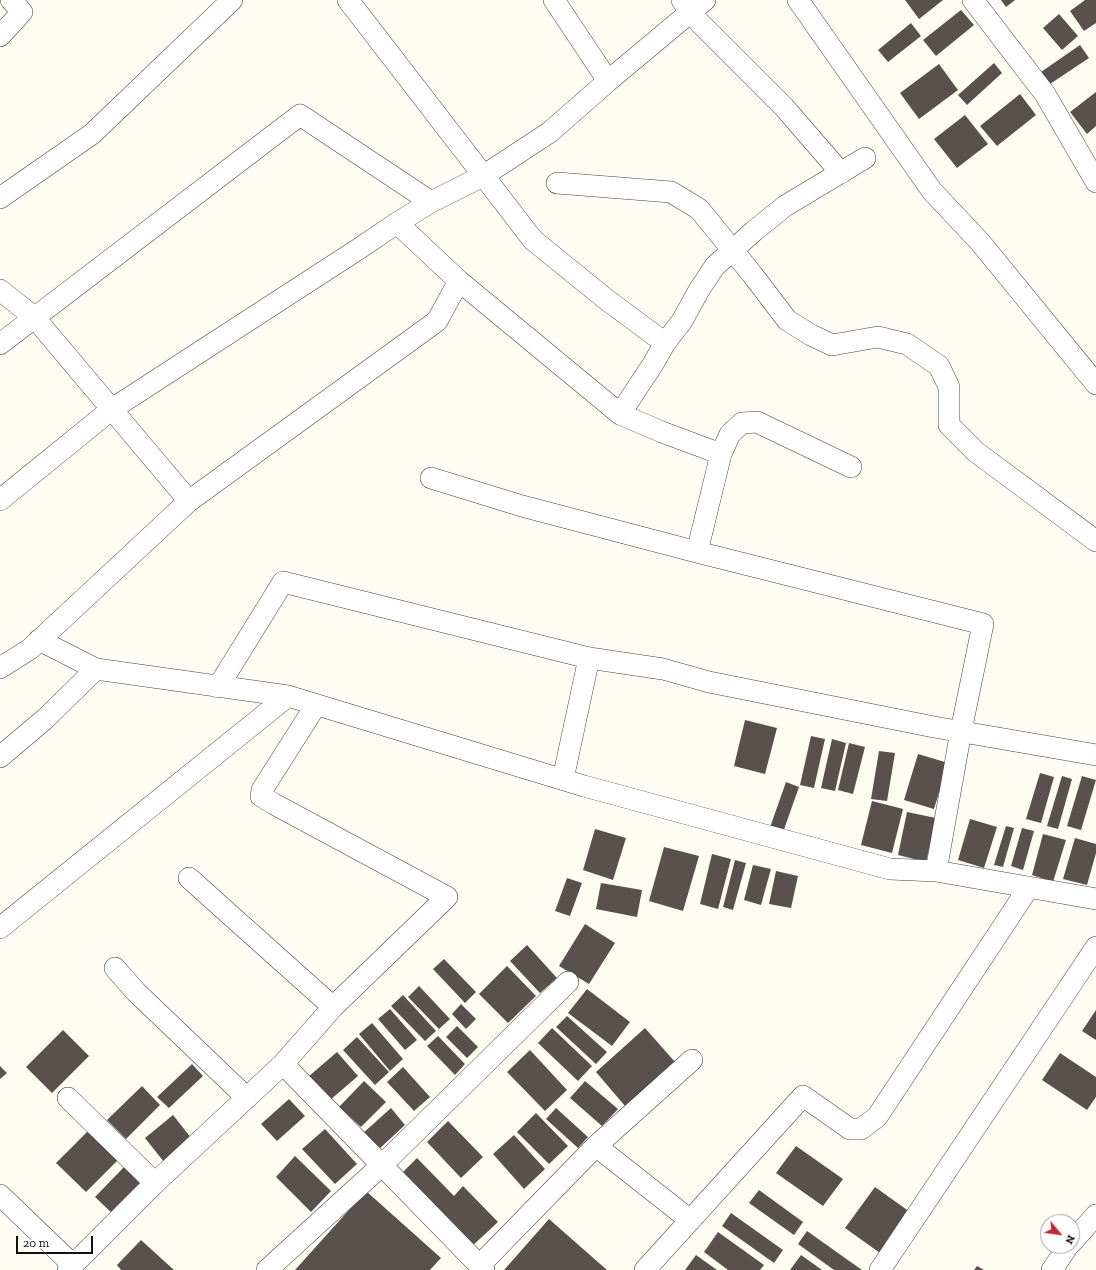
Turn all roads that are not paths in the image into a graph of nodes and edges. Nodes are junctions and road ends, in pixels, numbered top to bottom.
1 (11, 0) edge
2 (232, 0) edge
3 (348, 0) edge
4 (554, 0) edge
5 (798, 0) edge
6 (973, 0) edge
7 (692, 4) edge
8 (0, 36) edge
9 (608, 81) junction
10 (865, 158) dead end
11 (841, 173) junction
12 (483, 176) junction
13 (1096, 182) edge
14 (557, 183) dead end
15 (0, 198) edge
16 (431, 202) junction
17 (397, 223) junction
18 (732, 250) junction
19 (459, 281) junction
20 (0, 290) edge
21 (34, 318) junction
22 (665, 343) junction
23 (0, 344) edge
24 (1096, 384) edge
25 (112, 409) junction
26 (620, 414) junction
27 (721, 454) junction
28 (852, 467) dead end
29 (430, 478) dead end
30 (0, 500) edge
31 (190, 501) junction
32 (1096, 541) edge
33 (696, 552) junction
34 (39, 640) junction
35 (589, 658) junction
36 (0, 668) edge
37 (96, 669) junction
38 (218, 687) junction
39 (288, 696) junction
40 (316, 704) junction
41 (961, 731) junction
42 (1096, 755) edge
43 (0, 757) edge
44 (563, 779) junction
45 (936, 871) junction
46 (189, 878) dead end
47 (1029, 887) junction
48 (1096, 899) edge
49 (0, 928) edge
50 (1096, 947) edge
51 (115, 968) dead end
52 (568, 982) dead end
53 (333, 1007) junction
54 (692, 1060) dead end
55 (283, 1064) junction
56 (68, 1098) dead end
57 (247, 1098) junction
58 (596, 1146) junction
59 (381, 1166) junction
60 (155, 1183) junction
61 (0, 1195) edge
62 (1096, 1215) edge
63 (690, 1220) junction
64 (1080, 1233) edge
65 (1063, 1254) edge
66 (70, 1268) edge
67 (481, 1268) edge
68 (267, 1270) edge
69 (645, 1270) edge
70 (880, 1270) edge
71 (1052, 1270) edge

1 - 8 street
2 - 15 street
3 - 12 street
4 - 9 street
5 - 24 street
6 - 13 street
7 - 9 street
7 - 11 street
9 - 12 street
10 - 11 street
11 - 18 street
12 - 16 street
12 - 22 street
14 - 18 street
16 - 17 street
16 - 21 street
17 - 19 street
17 - 25 street
18 - 22 street
18 - 32 street
19 - 26 street
19 - 31 street
20 - 21 street
21 - 23 street
21 - 25 street
22 - 26 street
25 - 30 street
25 - 31 street
26 - 27 street
27 - 28 street
27 - 33 street
29 - 33 street
31 - 34 street
33 - 41 street
34 - 36 street
34 - 37 street
35 - 38 street
35 - 41 street
35 - 44 street
37 - 38 street
37 - 43 street
38 - 39 street
39 - 40 street
39 - 49 street
40 - 44 street
40 - 53 street
41 - 42 street
41 - 45 street
44 - 45 street
45 - 47 street
46 - 53 street
47 - 48 street
47 - 63 street
50 - 70 street
51 - 57 street
52 - 59 street
53 - 55 street
54 - 58 street
55 - 57 street
55 - 59 street
56 - 60 street
57 - 60 street
58 - 63 street
58 - 67 street
59 - 67 street
59 - 68 street
60 - 66 street
61 - 66 street
62 - 64 street
63 - 69 street
65 - 71 street

